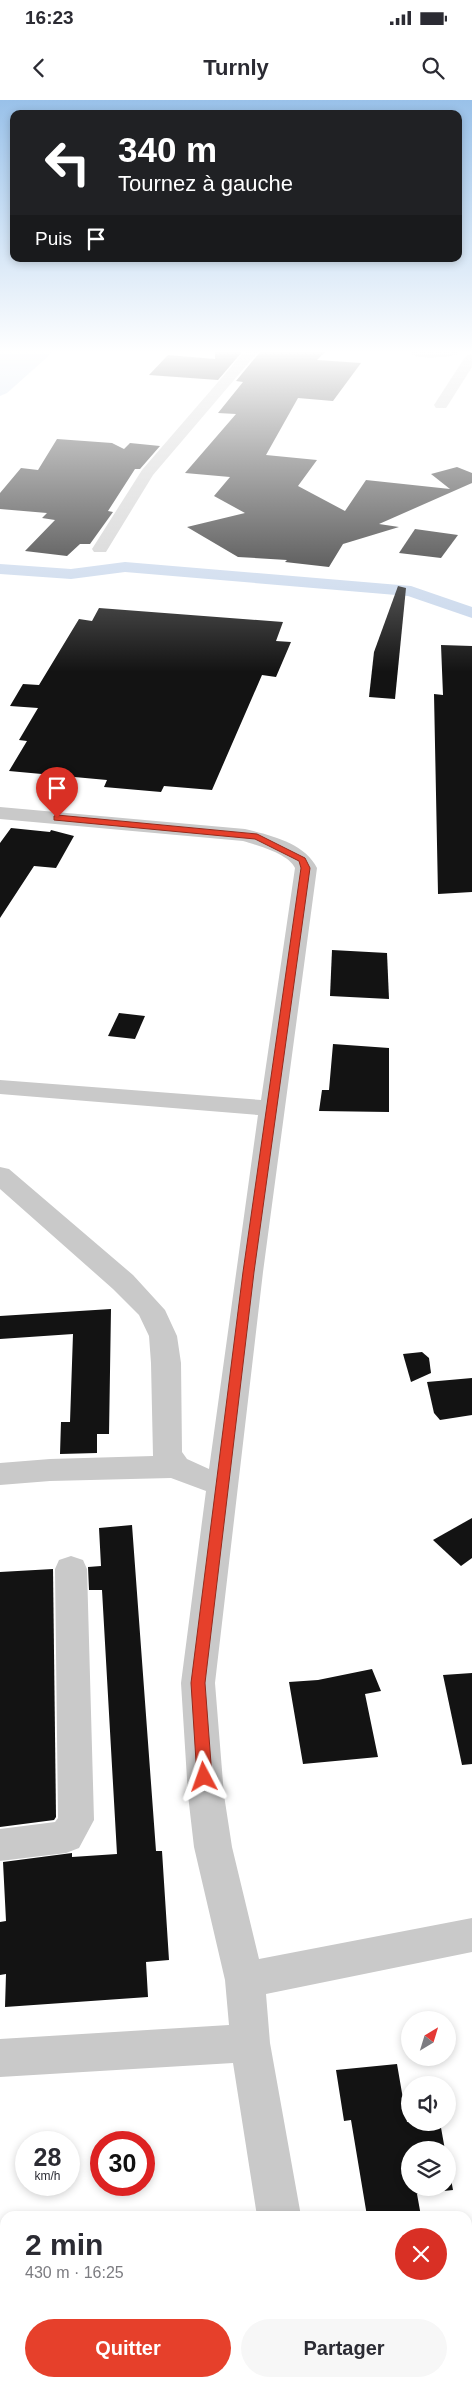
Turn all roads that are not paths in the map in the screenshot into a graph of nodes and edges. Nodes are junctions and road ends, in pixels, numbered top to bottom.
1 (159, 459) edge
2 (100, 549) dead end
3 (0, 813) edge
4 (0, 1086) edge
5 (273, 1109) junction
6 (0, 1175) edge
7 (176, 1467) junction
8 (0, 1474) edge
9 (222, 1484) junction
10 (71, 1569) dead end
11 (0, 1845) edge
12 (472, 1935) edge
13 (245, 1980) junction
14 (250, 2043) junction
15 (0, 2058) edge
16 (278, 2211) edge

1 - 2 street
3 - 5 street
4 - 5 street
5 - 9 street
6 - 7 street
7 - 8 street
7 - 9 street
9 - 13 street
10 - 11 street
12 - 13 street
13 - 14 street
14 - 15 street
14 - 16 street

